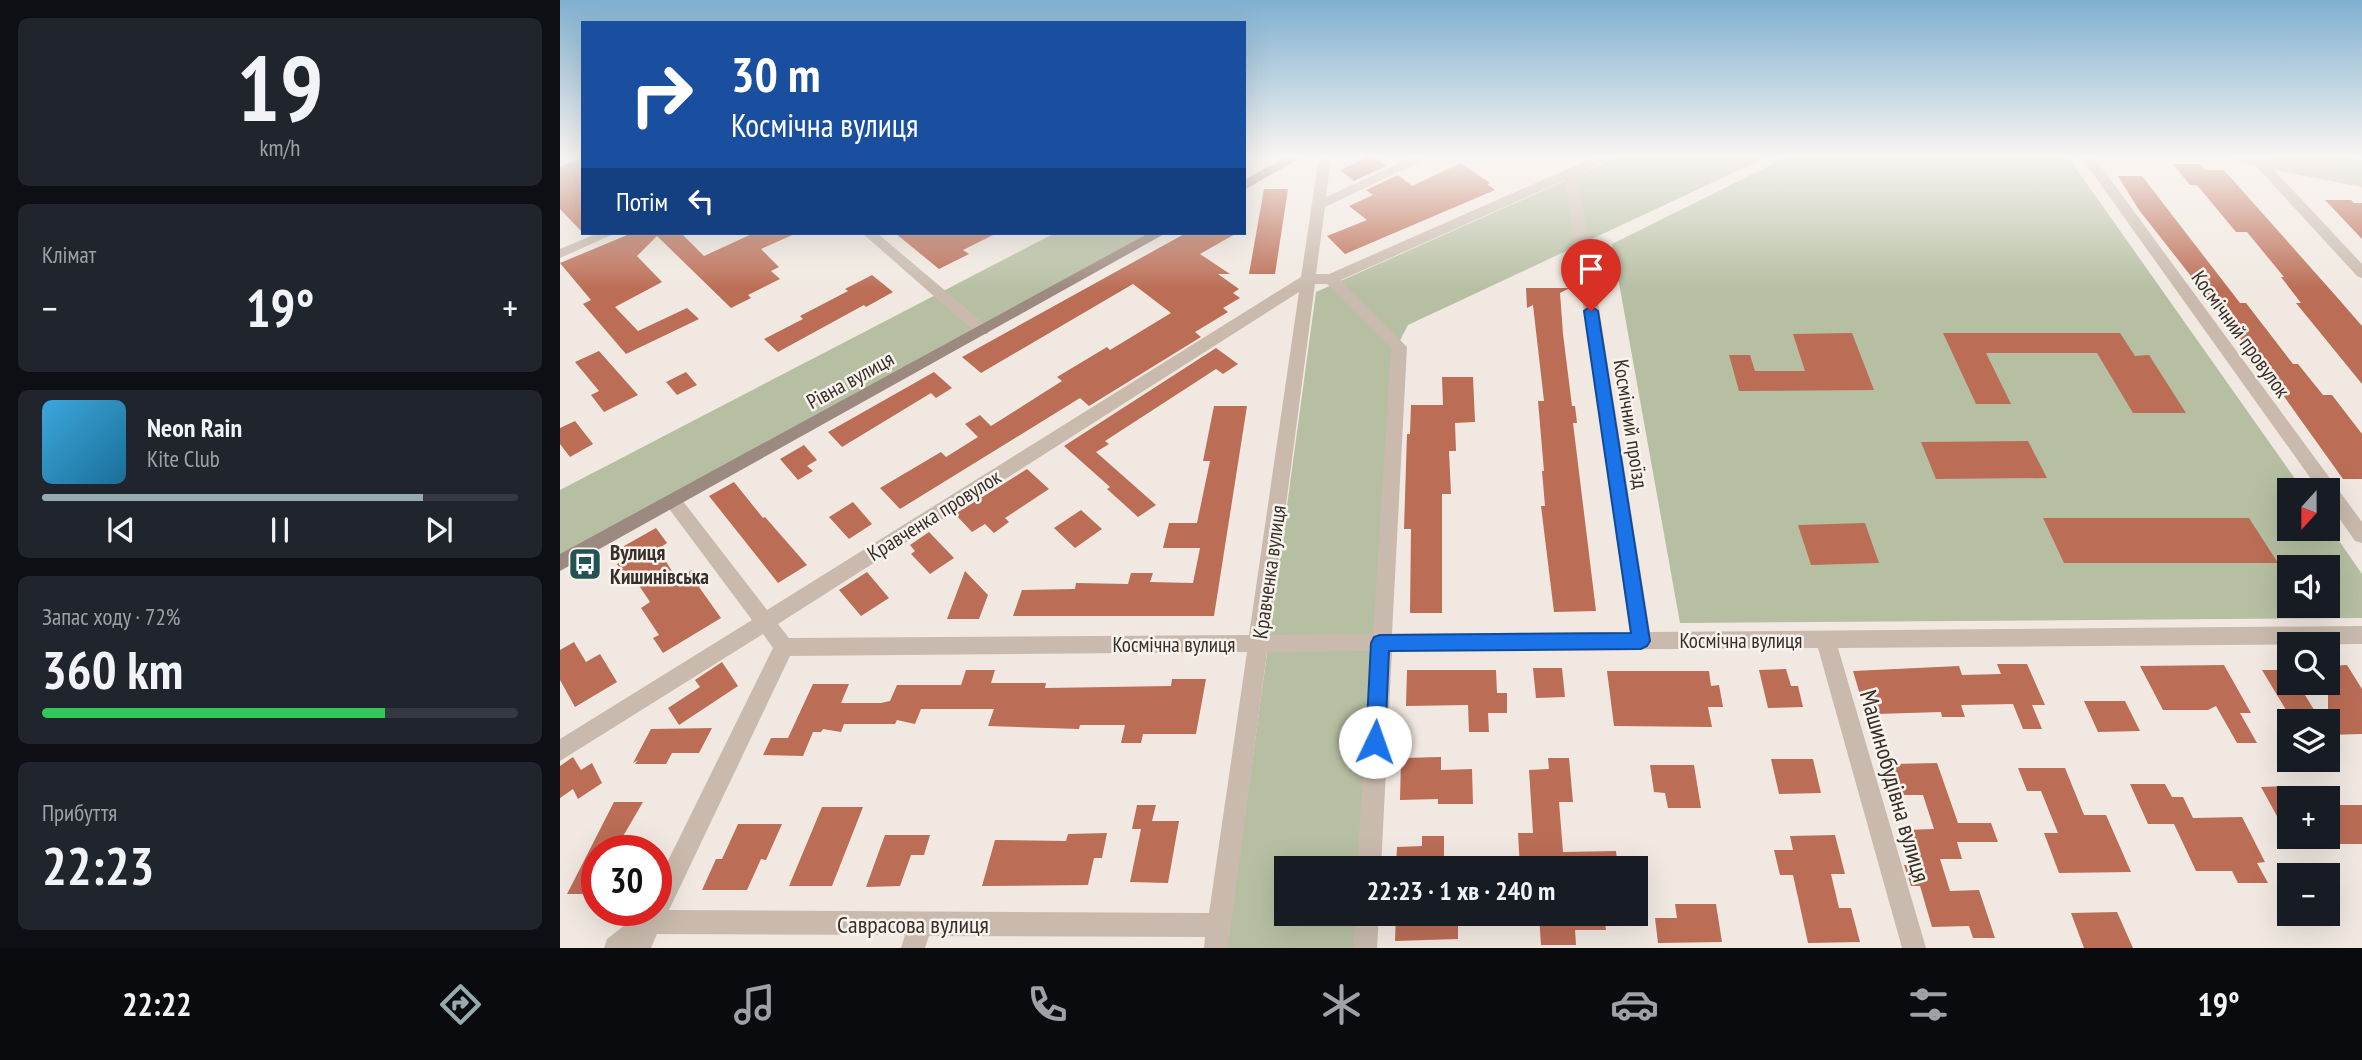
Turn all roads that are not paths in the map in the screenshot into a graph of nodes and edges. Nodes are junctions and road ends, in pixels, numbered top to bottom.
1 (1319, 201) edge
2 (1326, 201) edge
3 (1507, 201) edge
4 (1575, 201) edge
5 (2119, 201) edge
6 (2297, 201) edge
7 (1318, 205) junction
8 (604, 235) edge
9 (871, 235) edge
10 (1155, 235) edge
11 (560, 254) edge
12 (2362, 274) edge
13 (1308, 279) junction
14 (1331, 279) junction
15 (982, 330) junction
16 (673, 501) junction
17 (2362, 536) edge
18 (560, 563) edge
19 (764, 622) junction
20 (2362, 635) edge
21 (1826, 639) junction
22 (1641, 641) junction
23 (1380, 643) junction
24 (1260, 644) junction
25 (784, 647) junction
26 (560, 751) edge
27 (1370, 856) edge
28 (672, 879) edge
29 (672, 922) edge
30 (920, 924) junction
31 (646, 926) edge
32 (649, 926) edge
33 (1366, 926) edge
34 (1218, 937) edge
35 (616, 948) edge
36 (638, 948) edge
37 (913, 948) edge
38 (1365, 948) edge
39 (1914, 948) edge

1 - 7 street, Кравченка вулиця
2 - 7 street
3 - 14 street
4 - 22 street, Космічний проїзд
5 - 17 street, Космічний провулок
6 - 12 street
7 - 13 street, Кравченка вулиця
8 - 11 street
9 - 15 street
10 - 15 street, Рівна вулиця
13 - 14 street
13 - 19 street, Кравченка провулок
13 - 24 street, Кравченка вулиця
14 - 23 street
15 - 16 street, Рівна вулиця
16 - 18 street, Рівна вулиця
16 - 19 street
19 - 25 street
19 - 26 street, Кравченка провулок
20 - 21 street, Космічна вулиця
21 - 22 street, Космічна вулиця
21 - 39 street, Машинобудівна вулиця
22 - 23 street, Космічна вулиця
23 - 24 street, Космічна вулиця
23 - 27 street
24 - 25 street, Космічна вулиця
24 - 34 street, Кравченка вулиця
25 - 28 street
29 - 30 street, Саврасова вулиця
30 - 34 street, Саврасова вулиця
30 - 37 street
31 - 35 street
32 - 36 street
33 - 38 street

